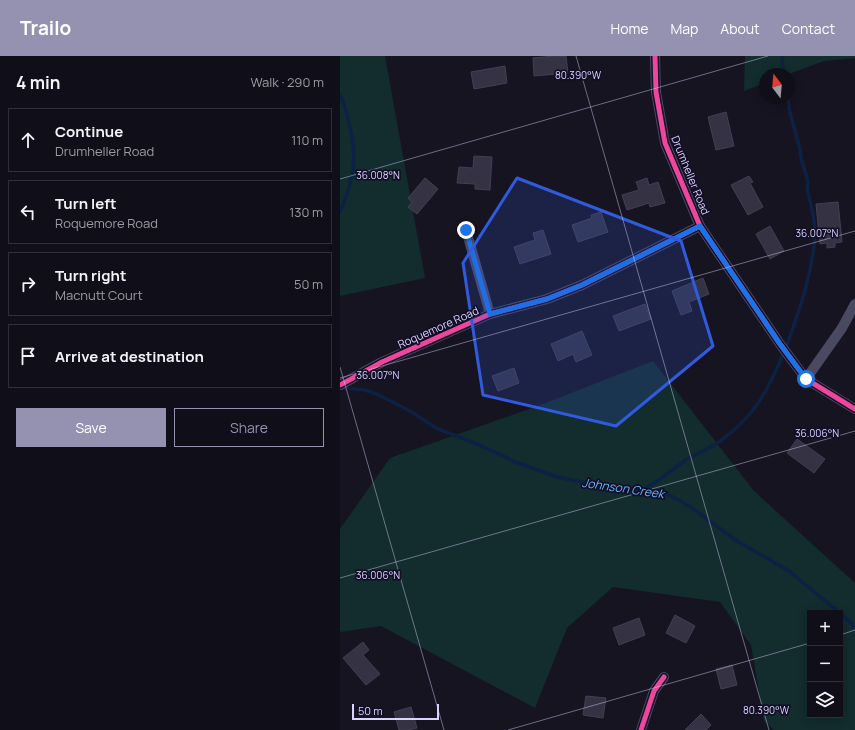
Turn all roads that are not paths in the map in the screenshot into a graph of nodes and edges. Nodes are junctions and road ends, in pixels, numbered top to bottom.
1 (655, 56) edge
2 (700, 226) junction
3 (466, 230) dead end
4 (855, 304) edge
5 (490, 314) junction
6 (806, 379) junction
7 (340, 385) edge
8 (855, 409) edge
9 (664, 677) dead end
10 (641, 730) edge

1 - 2 street, Drumheller Road
2 - 5 street, Roquemore Road
2 - 6 street, Drumheller Road
3 - 5 street
4 - 6 street
5 - 7 street, Roquemore Road
6 - 8 street, Drumheller Road
9 - 10 street

